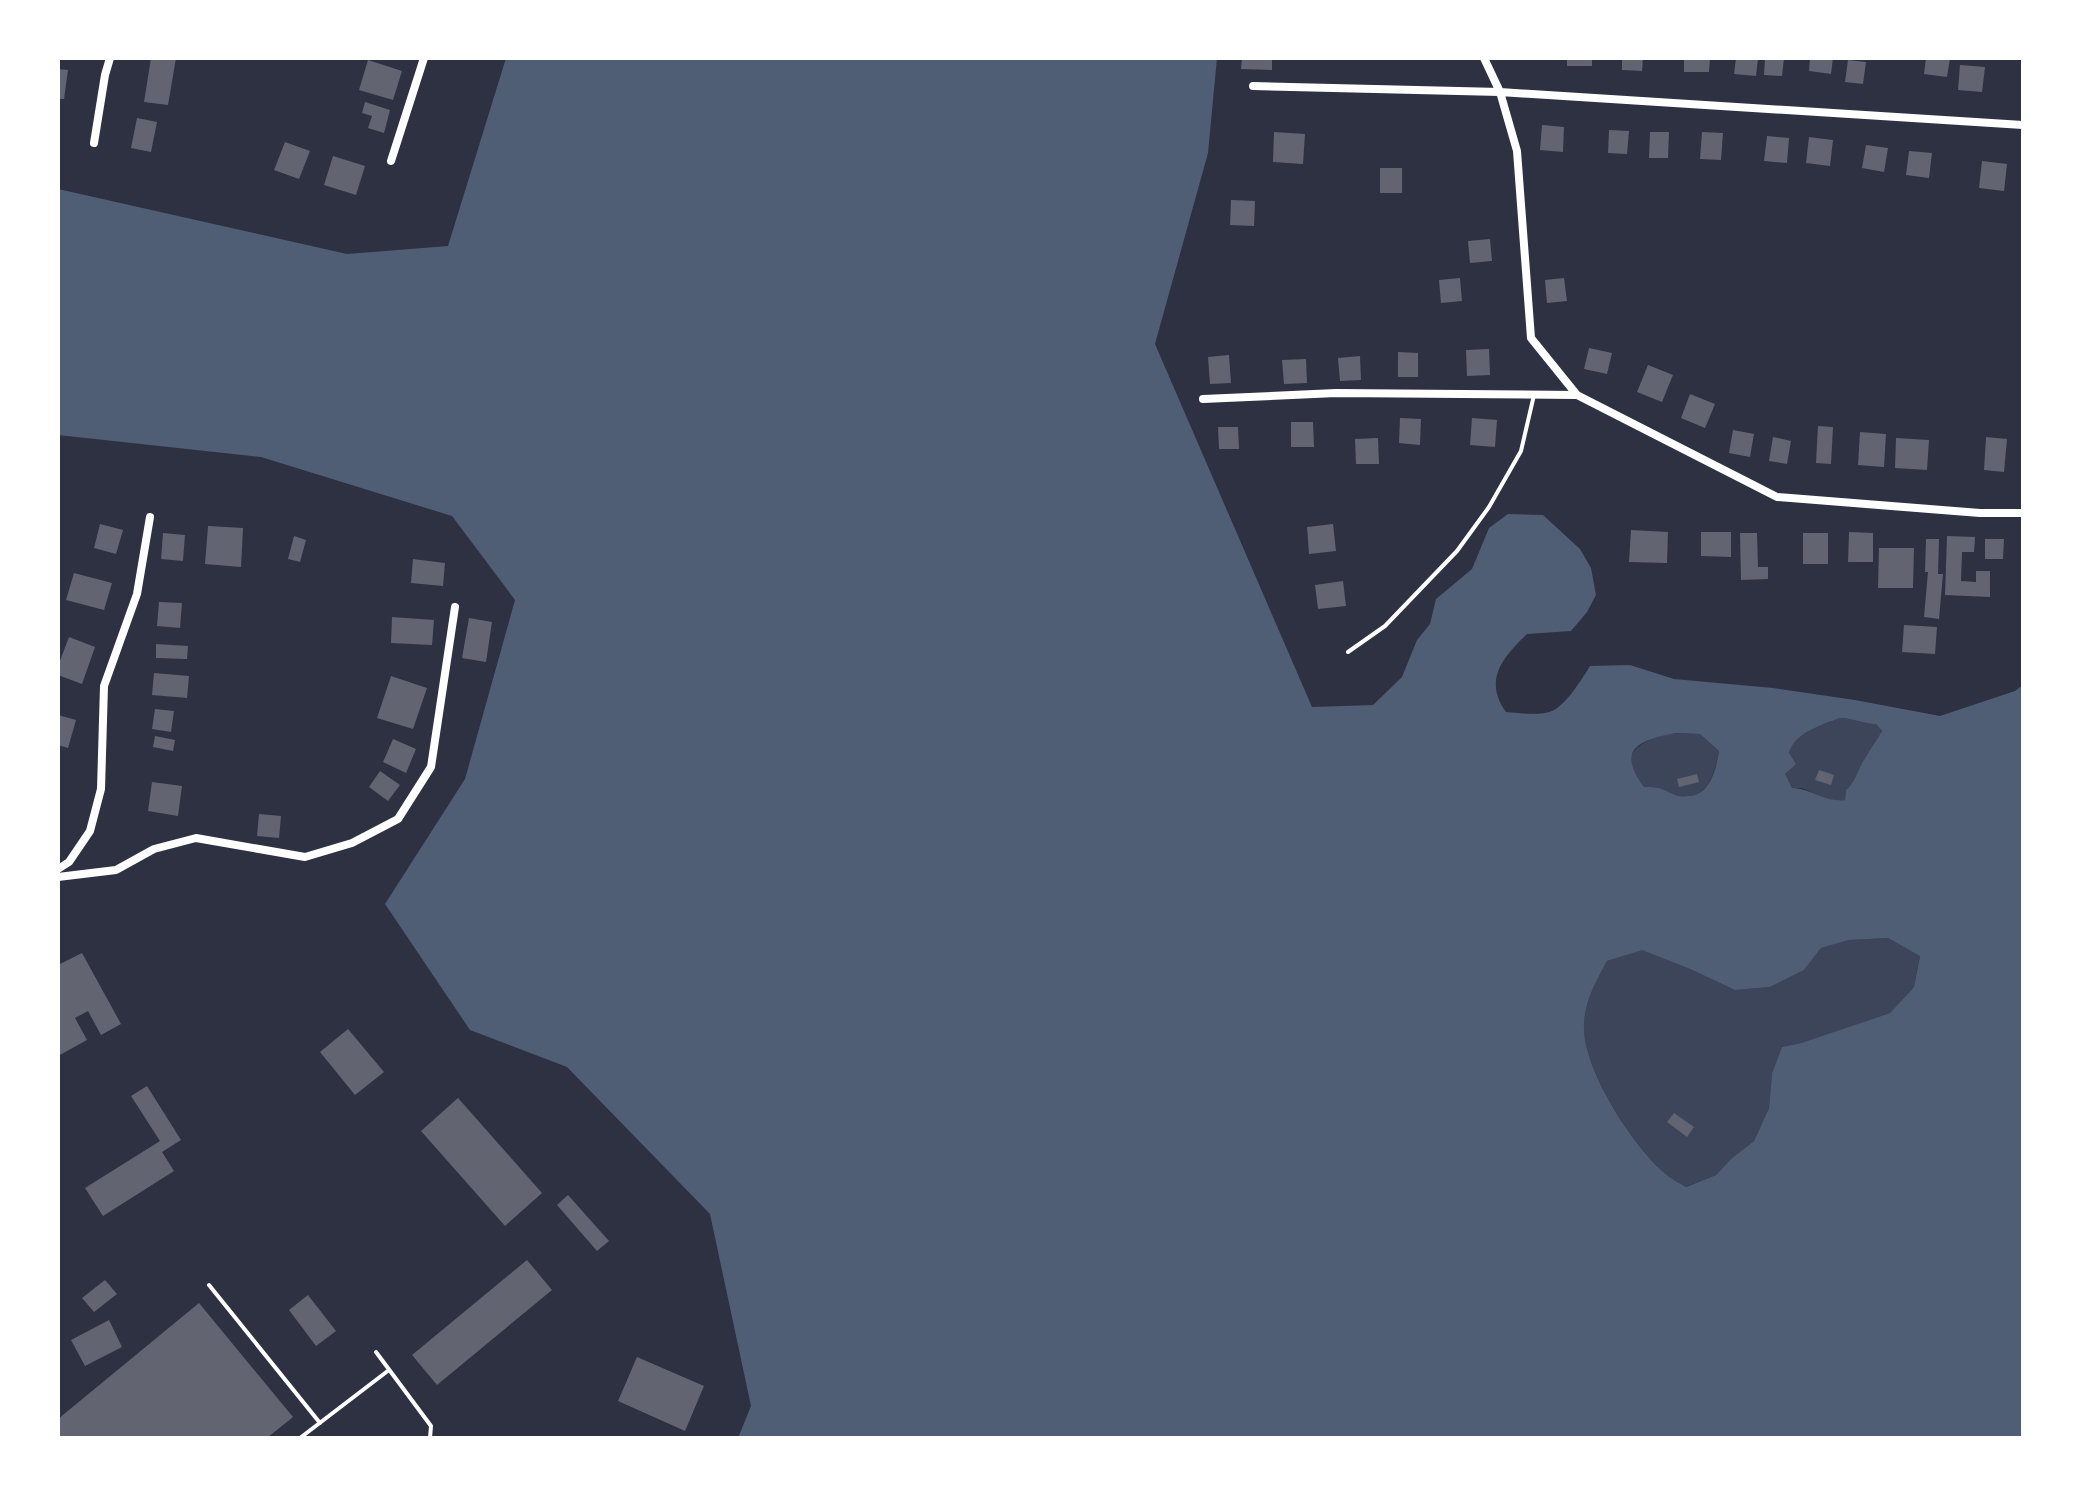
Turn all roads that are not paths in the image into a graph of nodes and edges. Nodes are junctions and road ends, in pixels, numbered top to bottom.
1 (110, 58) edge
2 (424, 58) edge
3 (1484, 58) edge
4 (1253, 86) dead end
5 (1500, 92) junction
6 (2023, 125) edge
7 (94, 143) dead end
8 (391, 161) dead end
9 (1534, 395) junction
10 (1577, 395) junction
11 (1203, 399) dead end
12 (2023, 513) edge
13 (150, 517) dead end
14 (455, 607) dead end
15 (1348, 652) dead end
16 (58, 869) edge
17 (58, 877) edge
18 (209, 1285) dead end
19 (376, 1352) dead end
20 (389, 1370) junction
21 (320, 1423) junction
22 (300, 1438) edge
23 (430, 1438) edge

1 - 7 street
2 - 8 street
3 - 5 street
4 - 5 street
5 - 6 street
5 - 10 street
9 - 10 street
9 - 11 street
9 - 15 lane
10 - 12 street
13 - 16 street
14 - 17 street
18 - 21 lane
19 - 20 lane
20 - 21 lane
20 - 23 lane
21 - 22 lane

